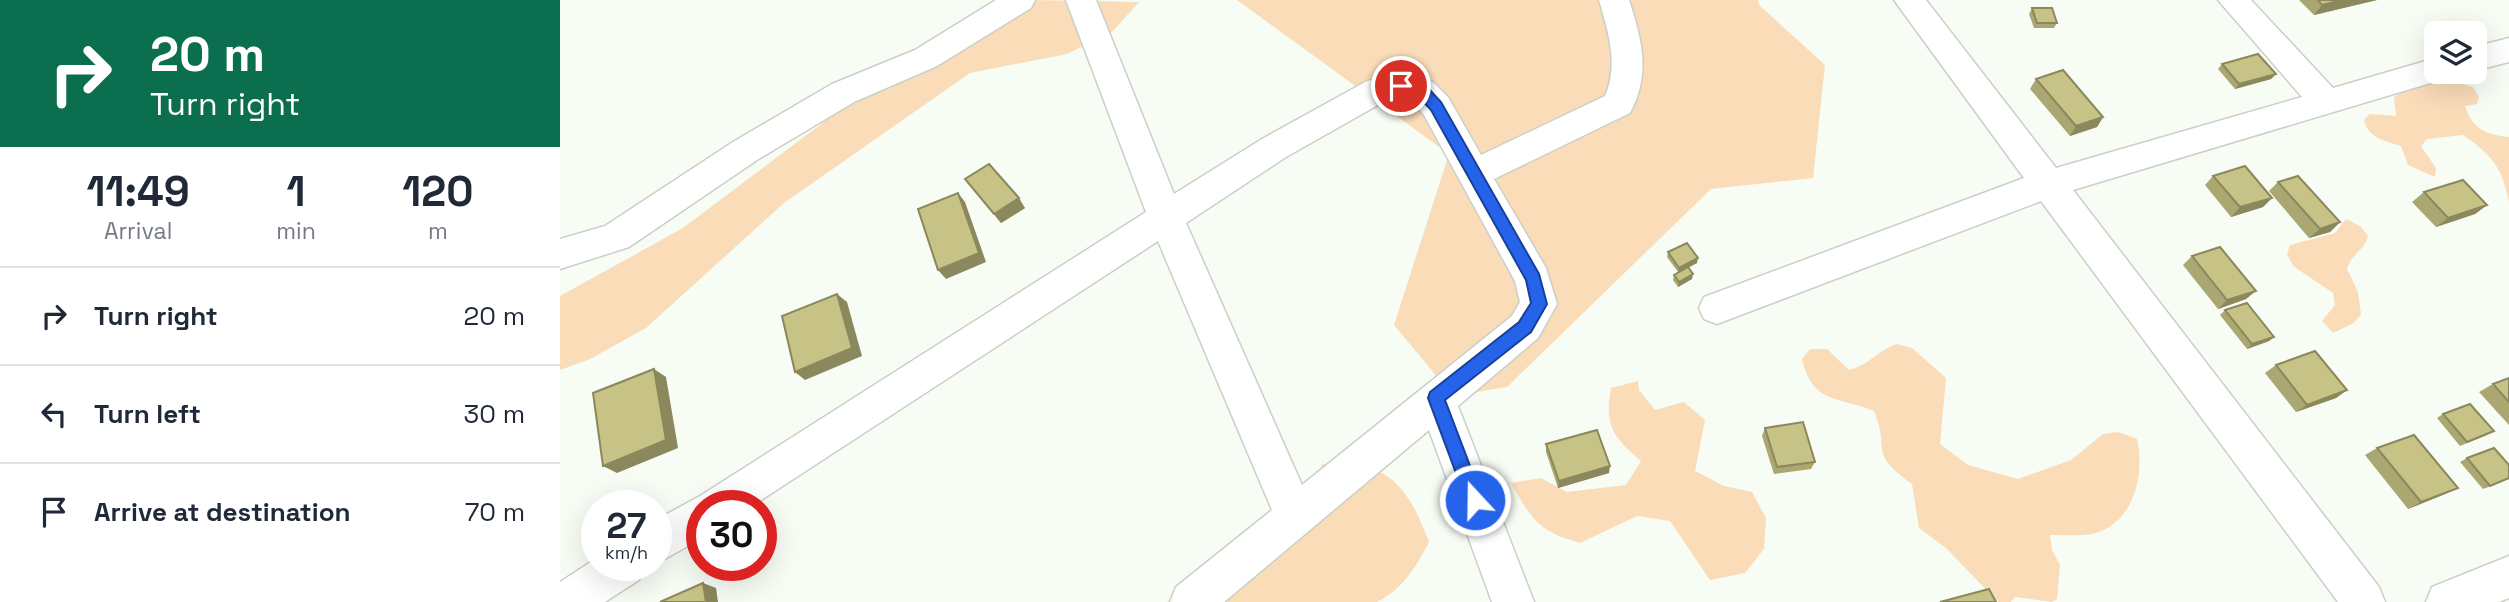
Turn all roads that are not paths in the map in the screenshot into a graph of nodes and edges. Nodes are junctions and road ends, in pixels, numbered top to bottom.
1 (1020, 0) edge
2 (1081, 0) edge
3 (1615, 0) edge
4 (1909, 0) edge
5 (2233, 0) edge
6 (2509, 50) edge
7 (2487, 56) edge
8 (2424, 73) edge
9 (2325, 101) junction
10 (1474, 173) junction
11 (2048, 184) junction
12 (1165, 216) junction
13 (560, 254) edge
14 (1717, 308) dead end
15 (1436, 398) junction
16 (741, 490) edge
17 (1294, 514) junction
18 (2509, 577) edge
19 (599, 581) edge
20 (567, 602) edge
21 (1191, 602) edge
22 (1513, 602) edge
23 (2364, 602) edge
24 (2447, 602) edge

1 - 13 street
2 - 12 street
3 - 10 street
4 - 11 street
5 - 9 street
6 - 7 street
8 - 9 street
9 - 11 street
10 - 12 street
10 - 15 street
11 - 14 street
11 - 23 street
12 - 16 street
12 - 17 street
15 - 17 street
15 - 22 street
17 - 21 street
18 - 24 street
19 - 20 street

